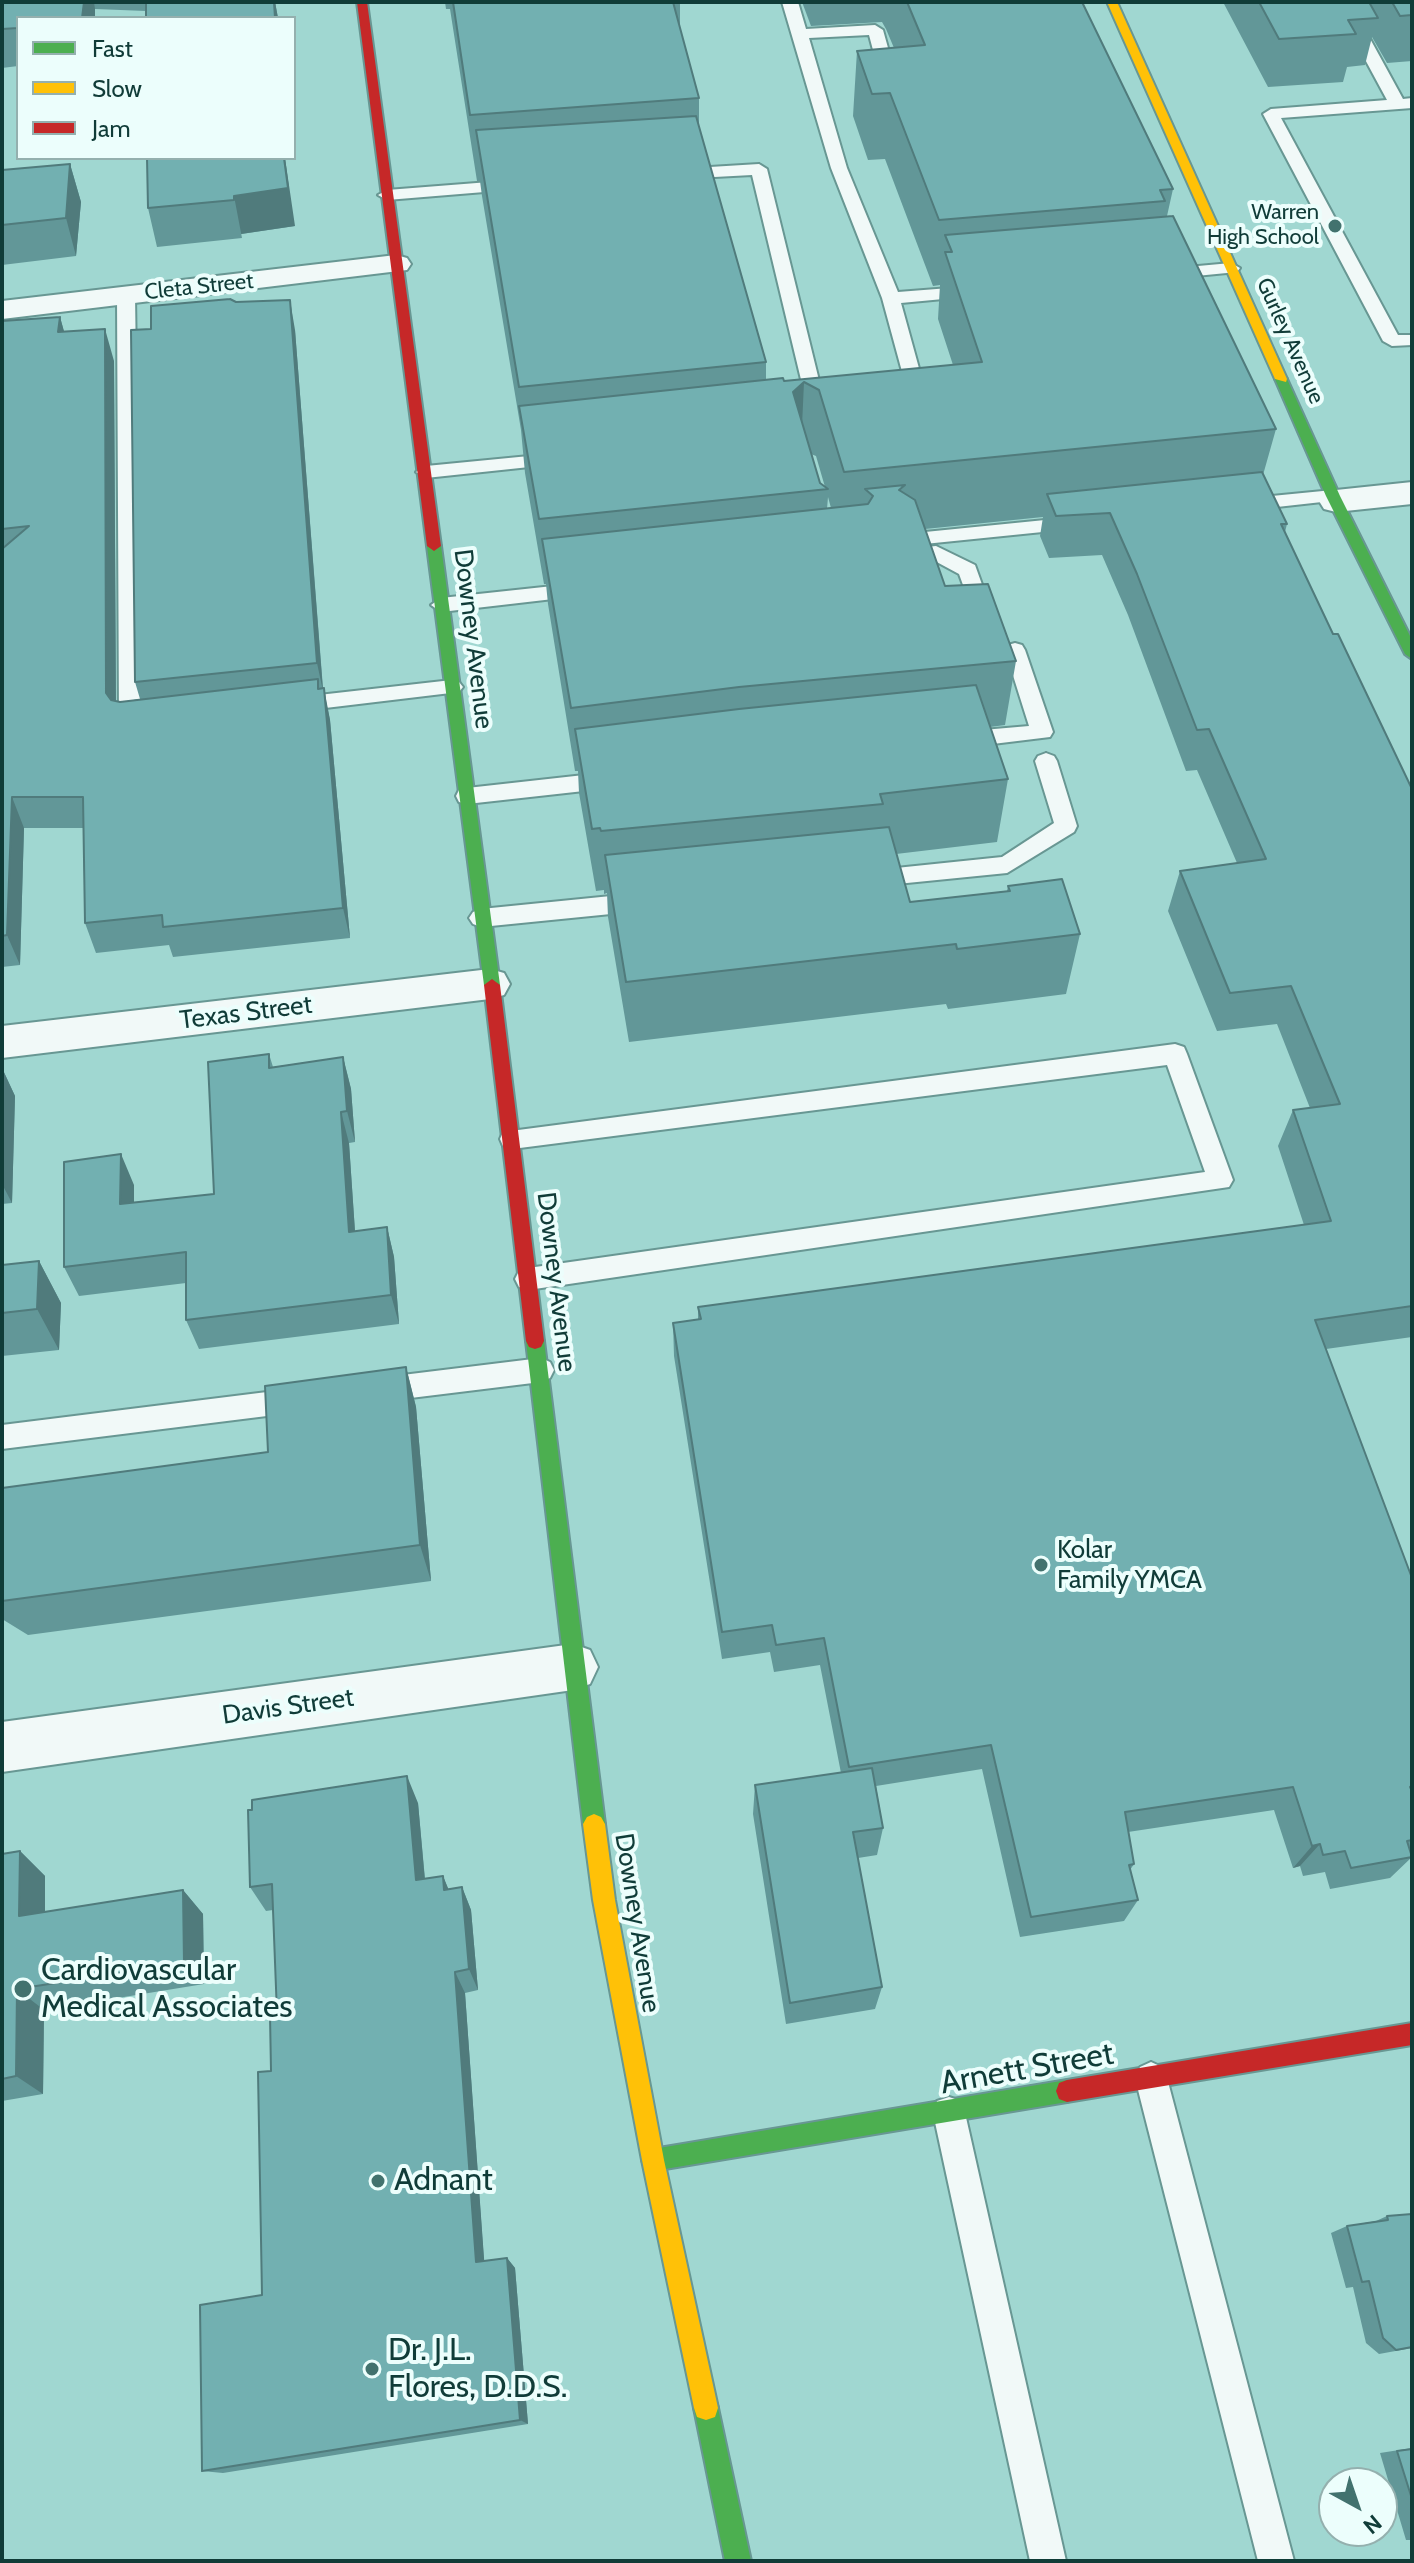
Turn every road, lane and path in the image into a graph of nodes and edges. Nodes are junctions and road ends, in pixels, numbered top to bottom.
1 (362, 2) edge
2 (790, 2) edge
3 (1112, 2) edge
4 (1342, 2) edge
5 (799, 34) junction
6 (893, 94) edge
7 (1405, 104) edge
8 (652, 176) edge
9 (535, 183) edge
10 (387, 195) junction
11 (396, 264) junction
12 (1231, 268) junction
13 (1154, 275) edge
14 (999, 289) edge
15 (126, 295) junction
16 (891, 298) junction
17 (2, 310) edge
18 (1412, 340) edge
19 (925, 423) edge
20 (822, 432) edge
21 (585, 457) edge
22 (426, 472) junction
23 (1412, 493) edge
24 (1335, 499) junction
25 (1223, 507) edge
26 (1097, 520) edge
27 (608, 587) edge
28 (441, 605) junction
29 (990, 634) edge
30 (1015, 650) edge
31 (1412, 654) edge
32 (452, 687) junction
33 (268, 707) edge
34 (161, 719) edge
35 (936, 743) edge
36 (1046, 761) dead end
37 (631, 778) edge
38 (467, 796) junction
39 (852, 880) edge
40 (667, 899) edge
41 (481, 918) junction
42 (490, 984) junction
43 (2, 1042) edge
44 (512, 1139) junction
45 (528, 1279) junction
46 (541, 1370) junction
47 (355, 1393) edge
48 (325, 1397) edge
49 (2, 1437) edge
50 (573, 1667) junction
51 (2, 1747) edge
52 (1412, 2034) edge
53 (1151, 2078) junction
54 (949, 2113) junction
55 (653, 2160) junction
56 (738, 2561) edge
57 (1048, 2561) edge
58 (1276, 2561) edge

1 - 10 main road, Downey Avenue
2 - 5 lane
3 - 12 main road, Gurley Avenue
4 - 7 lane
5 - 6 lane
5 - 16 lane
7 - 18 lane
8 - 20 lane
9 - 10 lane
10 - 11 main road, Downey Avenue
11 - 15 street, Cleta Street
11 - 22 main road, Downey Avenue
12 - 13 lane
12 - 24 main road, Gurley Avenue
14 - 16 lane
15 - 17 street, Cleta Street
15 - 34 lane
16 - 19 lane
21 - 22 lane
22 - 28 main road, Downey Avenue
23 - 24 street
24 - 25 lane
24 - 31 main road, Gurley Avenue
26 - 29 lane
27 - 28 lane
28 - 32 main road, Downey Avenue
30 - 35 lane
32 - 33 lane
32 - 38 main road, Downey Avenue
36 - 39 lane
37 - 38 lane
38 - 41 main road, Downey Avenue
40 - 41 lane
41 - 42 main road, Downey Avenue
42 - 43 street, Texas Street
42 - 44 main road, Downey Avenue
44 - 45 main road, Downey Avenue
44 - 45 lane
45 - 46 main road, Downey Avenue
46 - 47 lane
46 - 50 main road, Downey Avenue
48 - 49 lane
50 - 51 street, Davis Street
50 - 55 main road, Downey Avenue
52 - 53 main road, Arnett Street
53 - 54 main road, Arnett Street
53 - 58 lane
54 - 55 main road, Arnett Street
54 - 57 lane
55 - 56 main road, Downey Avenue

